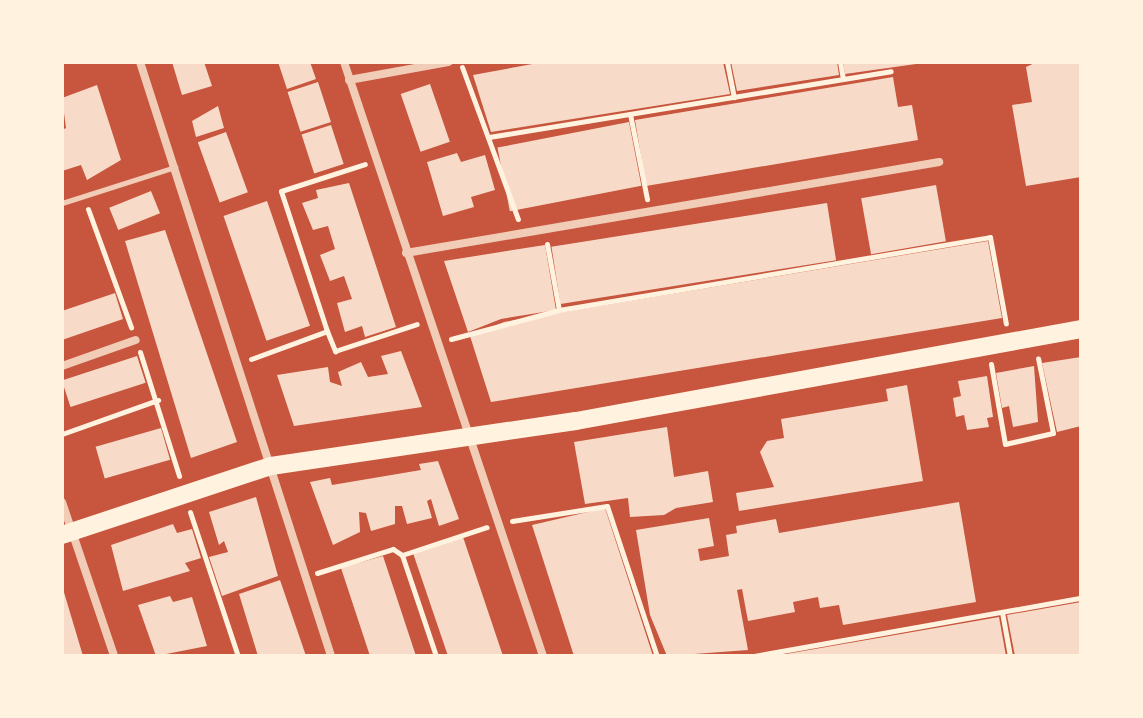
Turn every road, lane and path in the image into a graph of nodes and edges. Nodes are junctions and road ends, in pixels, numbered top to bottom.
1 (140, 62) edge
2 (344, 62) edge
3 (448, 62) edge
4 (461, 62) edge
5 (727, 62) edge
6 (840, 62) edge
7 (891, 71) dead end
8 (843, 79) junction
9 (349, 80) junction
10 (734, 97) junction
11 (630, 114) junction
12 (489, 137) junction
13 (375, 160) junction
14 (939, 162) dead end
15 (176, 166) junction
16 (84, 197) junction
17 (62, 203) edge
18 (649, 212) junction
19 (545, 232) junction
20 (524, 235) junction
21 (406, 253) junction
22 (559, 310) junction
23 (429, 320) junction
24 (1081, 329) edge
25 (327, 331) junction
26 (1033, 336) junction
27 (136, 340) junction
28 (1009, 340) junction
29 (438, 343) junction
30 (987, 344) junction
31 (238, 363) junction
32 (62, 366) edge
33 (158, 400) junction
34 (62, 434) edge
35 (466, 439) junction
36 (271, 466) junction
37 (184, 492) junction
38 (62, 502) edge
39 (495, 525) junction
40 (68, 533) edge
41 (402, 555) junction
42 (305, 576) junction
43 (1081, 598) edge
44 (1002, 612) junction
45 (114, 656) edge
46 (238, 656) edge
47 (331, 656) edge
48 (436, 656) edge
49 (543, 656) edge
50 (657, 656) edge
51 (754, 656) edge
52 (1010, 656) edge

1 - 15 street
2 - 9 street
3 - 9 street
4 - 12 path
5 - 10 path
6 - 8 path
7 - 8 path
8 - 10 path
9 - 13 street
10 - 11 path
11 - 12 path
11 - 18 path
12 - 20 path
13 - 21 street
13 - 25 path
14 - 18 street
15 - 16 lane
15 - 31 street
16 - 17 lane
16 - 27 path
18 - 19 street
19 - 20 street
19 - 22 path
20 - 21 street
21 - 23 street
22 - 28 path
22 - 29 path
23 - 25 path
23 - 29 street
24 - 26 main road
25 - 31 path
26 - 28 main road
26 - 30 path
27 - 32 street
27 - 33 path
28 - 30 main road
29 - 35 street
30 - 35 main road
31 - 36 street
33 - 34 path
33 - 37 path
35 - 36 main road
35 - 39 street
36 - 37 main road
36 - 42 street
37 - 40 main road
37 - 46 path
38 - 40 street
39 - 41 path
39 - 49 street
39 - 50 path
40 - 45 street
41 - 42 path
41 - 48 path
42 - 47 street
43 - 44 path
44 - 51 path
44 - 52 path

